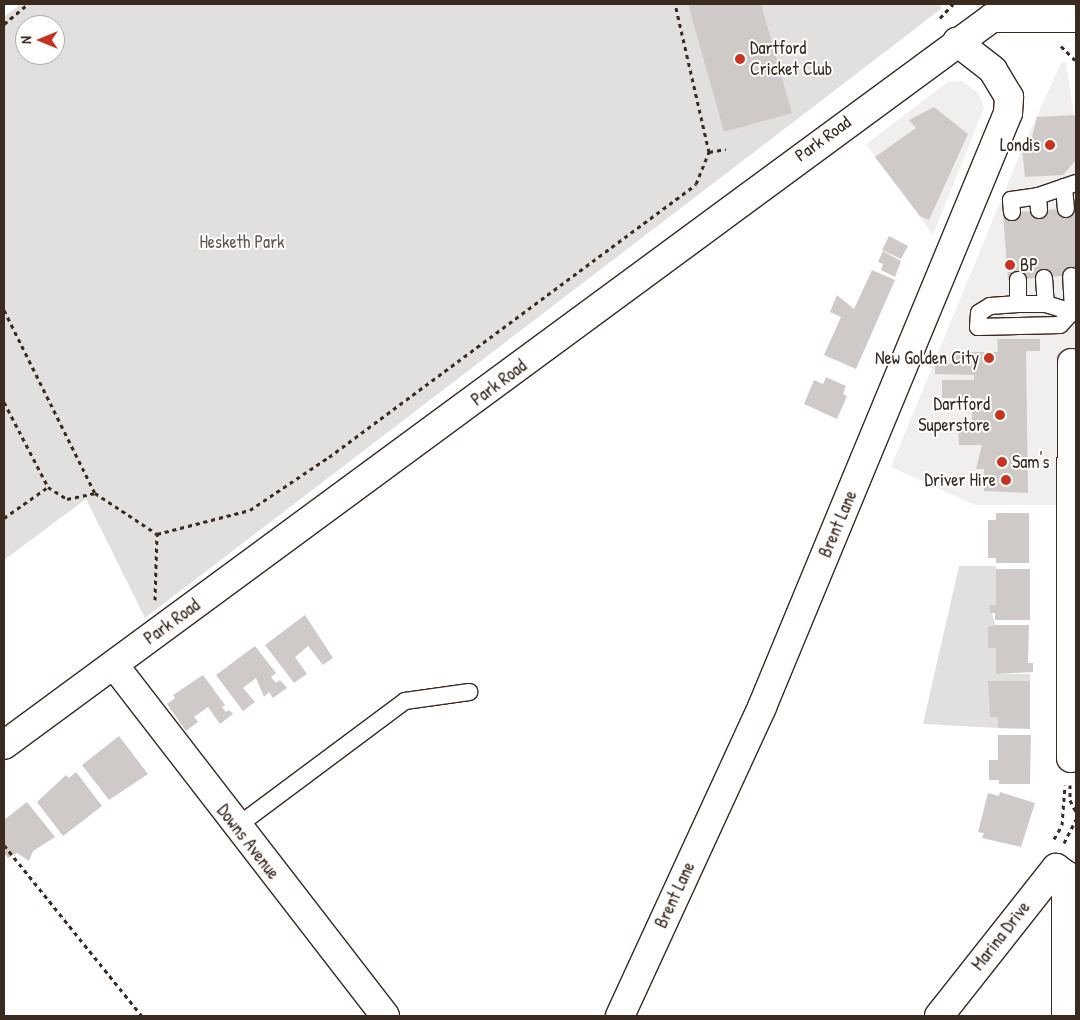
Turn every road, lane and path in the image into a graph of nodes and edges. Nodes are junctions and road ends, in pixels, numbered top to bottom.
1 (28, 4) edge
2 (675, 4) edge
3 (1074, 4) edge
4 (991, 8) edge
5 (1076, 8) edge
6 (1076, 18) edge
7 (4, 24) edge
8 (957, 42) junction
9 (726, 148) dead end
10 (708, 152) junction
11 (1070, 185) edge
12 (1066, 209) dead end
13 (1012, 212) dead end
14 (1070, 276) dead end
15 (1044, 278) dead end
16 (1018, 280) dead end
17 (1018, 304) junction
18 (1046, 304) junction
19 (4, 310) edge
20 (1075, 312) edge
21 (1072, 363) dead end
22 (4, 402) edge
23 (1074, 445) edge
24 (48, 487) junction
25 (95, 493) junction
26 (4, 518) edge
27 (157, 534) junction
28 (150, 638) junction
29 (114, 665) junction
30 (469, 692) dead end
31 (4, 745) edge
32 (1071, 758) joint
33 (236, 827) junction
34 (4, 844) edge
35 (1039, 887) junction
36 (142, 1016) edge
37 (385, 1016) edge
38 (620, 1016) edge
39 (939, 1016) edge
40 (1066, 1016) edge

1 - 7 path
2 - 10 path
3 - 5 street
4 - 6 street, Park Road
4 - 8 street, Park Road
8 - 28 street, Park Road
8 - 38 street, Brent Lane
9 - 10 path
10 - 27 path
11 - 12 lane
11 - 13 lane
14 - 20 lane
15 - 18 lane
16 - 17 lane
17 - 18 lane
17 - 20 lane
18 - 20 lane
19 - 25 path
21 - 23 street
22 - 24 path
23 - 32 street
24 - 25 path
24 - 26 path
25 - 27 path
27 - 28 path
28 - 29 street, Park Road
29 - 31 street, Park Road
29 - 33 street, Downs Avenue
30 - 33 lane
32 - 35 path
33 - 37 street, Downs Avenue
34 - 36 path
35 - 39 street, Marina Drive
35 - 40 street, Marina Drive

